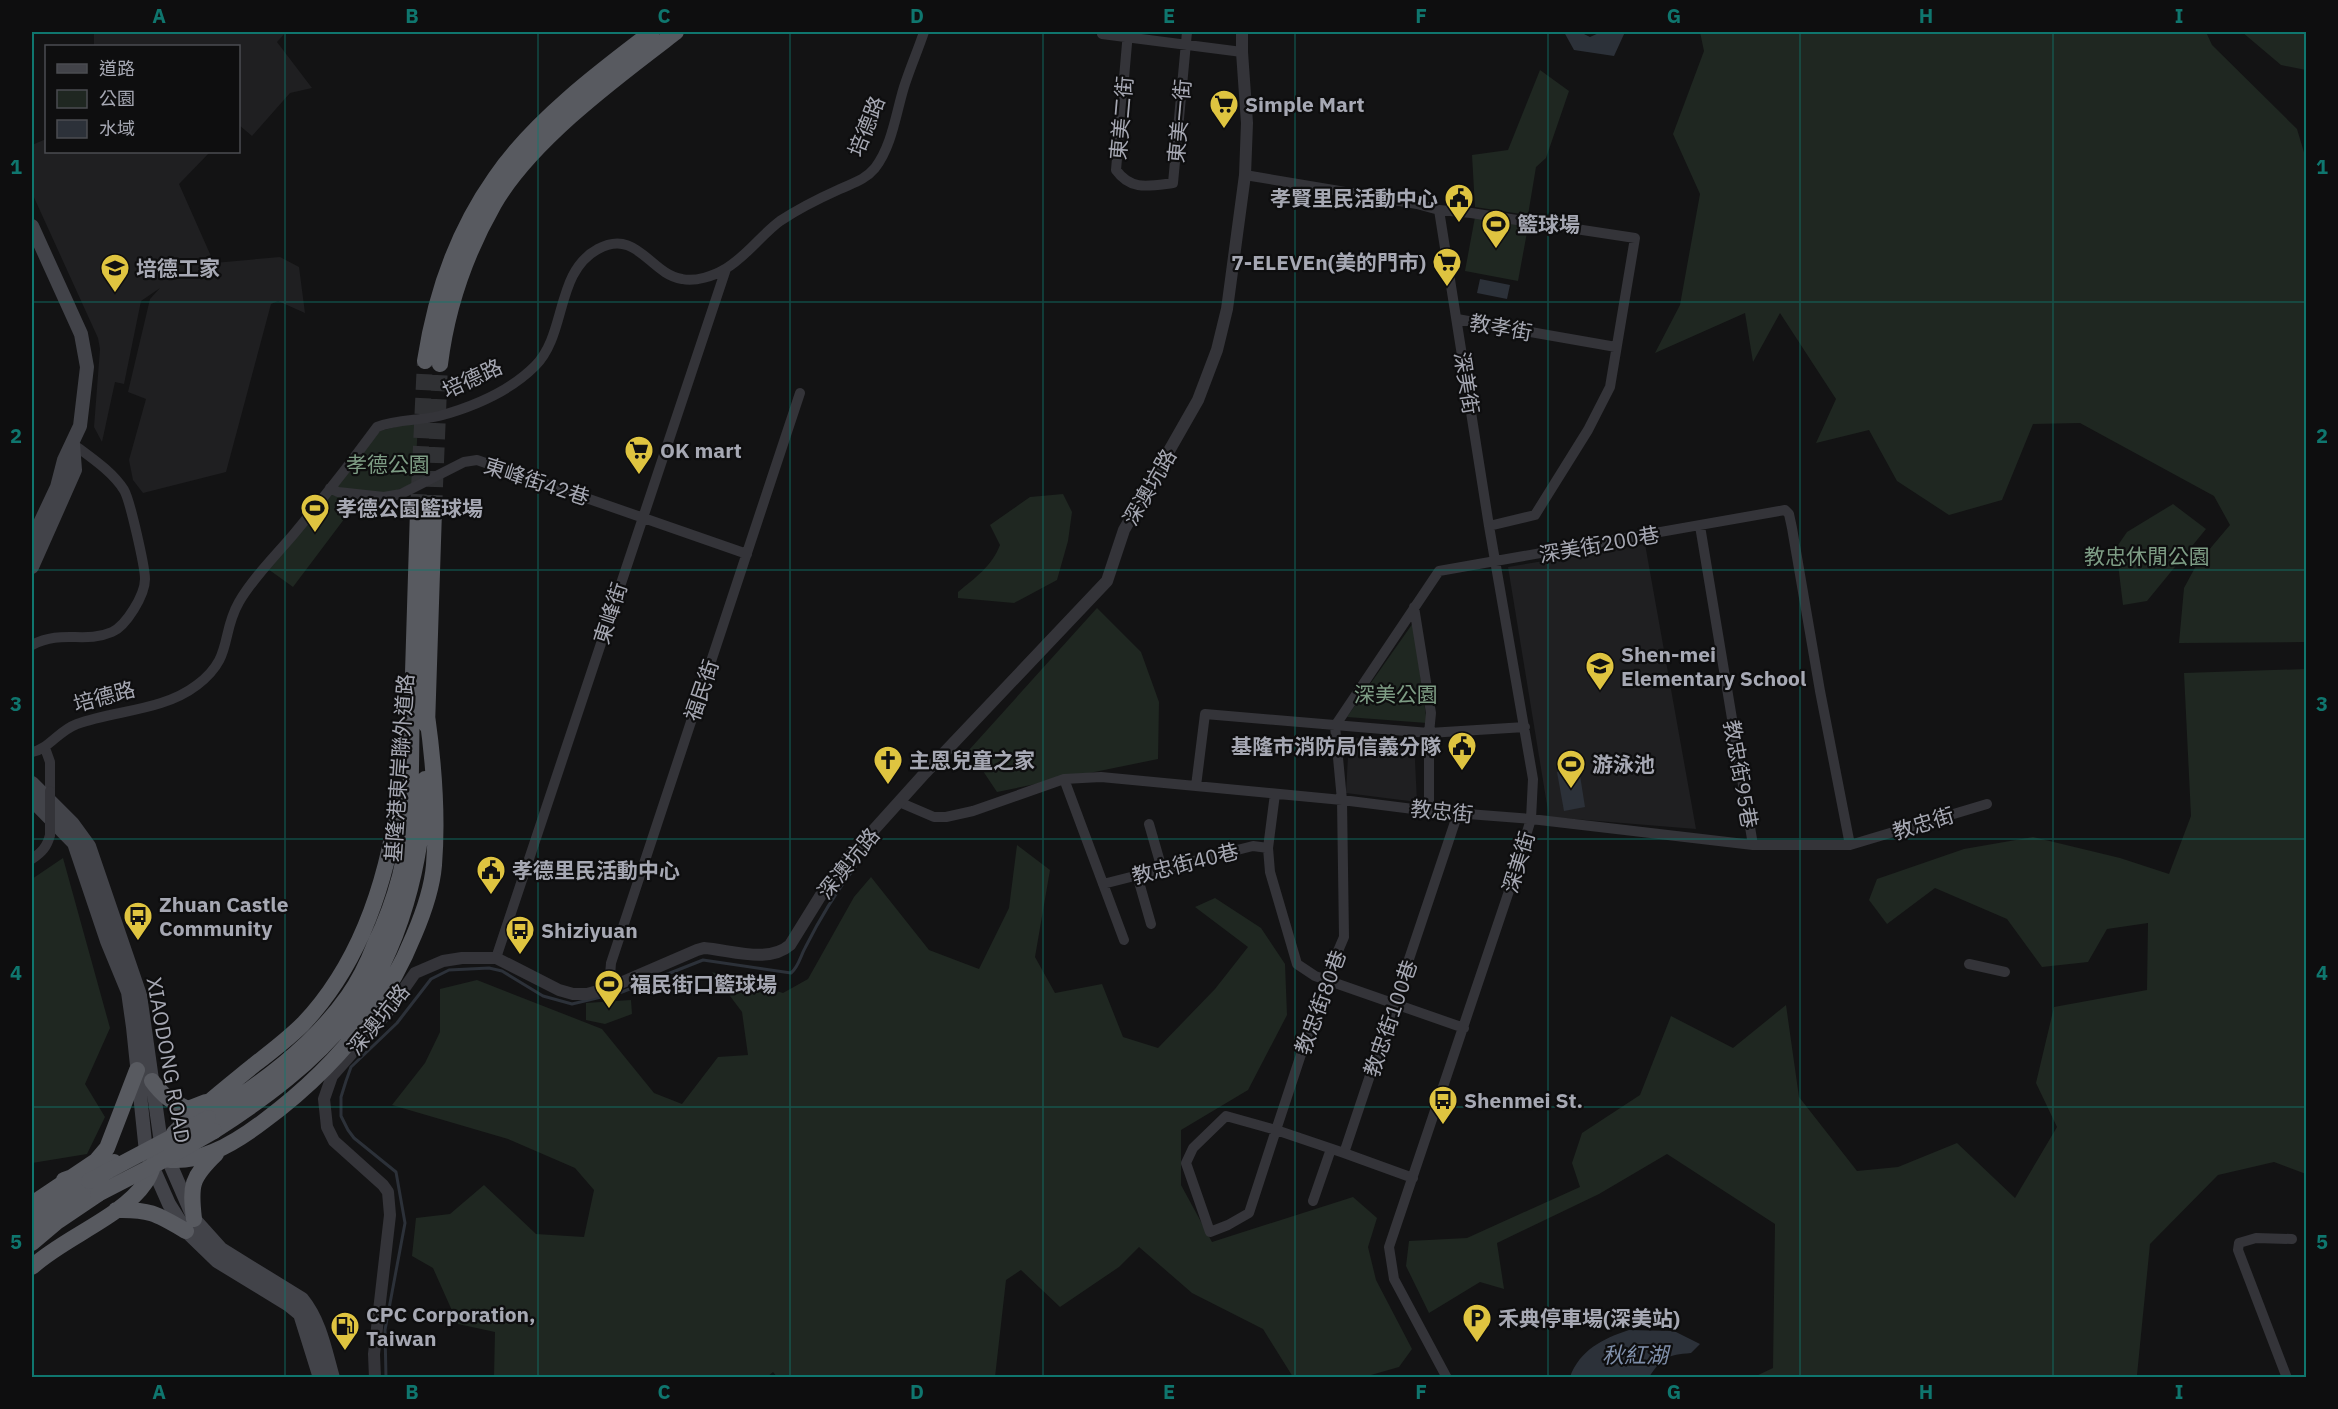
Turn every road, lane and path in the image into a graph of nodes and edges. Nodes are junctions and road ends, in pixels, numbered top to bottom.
1 (652, 32) edge
2 (676, 32) edge
3 (924, 32) edge
4 (1187, 32) edge
5 (1242, 32) edge
6 (1102, 34) dead end
7 (1128, 35) edge
8 (1186, 45) junction
9 (1242, 52) junction
10 (515, 164) junction
11 (1245, 176) junction
12 (1145, 187) joint
13 (1439, 210) junction
14 (32, 226) edge
15 (726, 269) junction
16 (1457, 319) junction
17 (1616, 347) junction
18 (432, 362) tunnel mouth
19 (801, 393) dead end
20 (73, 444) junction
21 (330, 488) junction
22 (426, 511) tunnel mouth
23 (642, 516) junction
24 (1489, 526) junction
25 (1700, 526) junction
26 (32, 540) edge
27 (747, 554) junction
28 (1497, 563) junction
29 (32, 567) edge
30 (1414, 607) junction
31 (32, 645) edge
32 (419, 717) junction
33 (1335, 726) junction
34 (1524, 727) junction
35 (1429, 733) junction
36 (45, 748) junction
37 (32, 752) edge
38 (1064, 779) junction
39 (32, 783) edge
40 (1196, 786) junction
41 (1275, 794) junction
42 (32, 800) edge
43 (1342, 800) junction
44 (899, 802) junction
45 (1987, 804) dead end
46 (1429, 811) junction
47 (1458, 813) junction
48 (1531, 819) junction
49 (1149, 824) dead end
50 (1753, 845) junction
51 (1850, 845) junction
52 (1268, 848) junction
53 (32, 859) edge
54 (1162, 869) junction
55 (1137, 875) junction
56 (1103, 884) junction
57 (1151, 924) dead end
58 (1124, 940) dead end
59 (496, 958) junction
60 (1969, 964) dead end
61 (2005, 972) dead end
62 (1326, 979) junction
63 (609, 988) junction
64 (1394, 1005) junction
65 (1464, 1028) junction
66 (137, 1070) junction
67 (153, 1082) junction
68 (226, 1088) junction
69 (1276, 1130) junction
70 (248, 1133) junction
71 (1331, 1149) junction
72 (1344, 1153) junction
73 (156, 1156) junction
74 (1413, 1178) junction
75 (64, 1180) junction
76 (94, 1188) junction
77 (1313, 1201) dead end
78 (32, 1204) edge
79 (116, 1210) junction
80 (32, 1223) edge
81 (190, 1225) junction
82 (2292, 1239) dead end
83 (32, 1244) edge
84 (32, 1267) edge
85 (320, 1377) edge
86 (333, 1377) edge
87 (375, 1377) edge
88 (1447, 1377) edge
89 (2287, 1377) edge

1 - 10 highway
2 - 10 highway
3 - 15 street, 培德路
4 - 8 street, 東美一街
5 - 9 street, 深澳坑路
6 - 7 street
7 - 8 street
7 - 12 street, 東美二街
8 - 9 street
8 - 12 street, 東美一街
9 - 11 street, 深澳坑路
10 - 18 highway
11 - 13 street
11 - 44 street, 深澳坑路
13 - 16 street, 教孝街
13 - 17 street
14 - 20 main road
15 - 21 street, 培德路
15 - 23 street, 東峰街
16 - 17 street, 教孝街
16 - 24 street, 深美街
17 - 24 street
19 - 27 street, 福民街
20 - 26 main road
20 - 29 main road
20 - 31 street
21 - 23 street, 東峰街42巷
21 - 36 street, 培德路
22 - 32 highway, 基隆港東岸聯外道路
23 - 27 street, 東峰街42巷
23 - 59 street, 東峰街
24 - 28 street, 深美街
25 - 28 street, 深美街200巷
25 - 50 street, 教忠街95巷
25 - 51 street, 深美街200巷
27 - 63 street, 福民街
28 - 30 street, 深美街200巷
28 - 34 street, 深美街
30 - 33 street, 深美街200巷
30 - 35 street
32 - 68 highway
32 - 70 highway
32 - 76 highway, 基隆港東岸聯外道路, bridge
33 - 35 street
33 - 40 street
33 - 43 street, 教忠街80巷
34 - 35 street
34 - 48 street, 深美街
35 - 46 street
36 - 37 street, 培德路
36 - 53 street, bridge
38 - 40 street, 教忠街
38 - 44 street, 教忠街
38 - 56 street, 教忠街40巷
39 - 67 main road, XIAODONG ROAD
40 - 41 street, 教忠街
41 - 43 street, 教忠街
41 - 52 street
42 - 66 main road, XIAODONG ROAD
43 - 46 street, 教忠街
43 - 62 street, 教忠街80巷
44 - 63 street, 深澳坑路
45 - 51 street, 教忠街
46 - 47 street, 教忠街
47 - 48 street, 教忠街
47 - 64 street, 教忠街100巷
48 - 50 street, 教忠街
48 - 65 street, 深美街
49 - 54 street
50 - 51 street, 教忠街
52 - 54 street, 教忠街40巷
52 - 62 street
54 - 55 street, 教忠街40巷
55 - 56 street, 教忠街40巷
55 - 57 street
56 - 58 street, 教忠街40巷
59 - 63 street, 深澳坑路
59 - 87 street, 深澳坑路
60 - 61 street
62 - 64 street
62 - 69 street, 教忠街80巷
64 - 65 street
64 - 72 street, 教忠街100巷
65 - 74 street, 深美街
66 - 73 main road, XIAODONG ROAD
66 - 75 highway
67 - 68 highway
67 - 73 main road, XIAODONG ROAD
68 - 73 highway
69 - 69 street, 教忠街80巷
69 - 71 street
70 - 73 highway
70 - 81 highway
71 - 72 street
71 - 77 street
72 - 74 street
73 - 75 highway
73 - 79 highway
73 - 81 main road, XIAODONG ROAD
74 - 88 street, 深美街
75 - 78 highway
76 - 80 highway, 基隆港東岸聯外道路
76 - 83 highway, 基隆港東岸聯外道路
79 - 81 highway
79 - 84 highway
81 - 85 main road, XIAODONG ROAD
81 - 86 main road, XIAODONG ROAD
82 - 89 street

